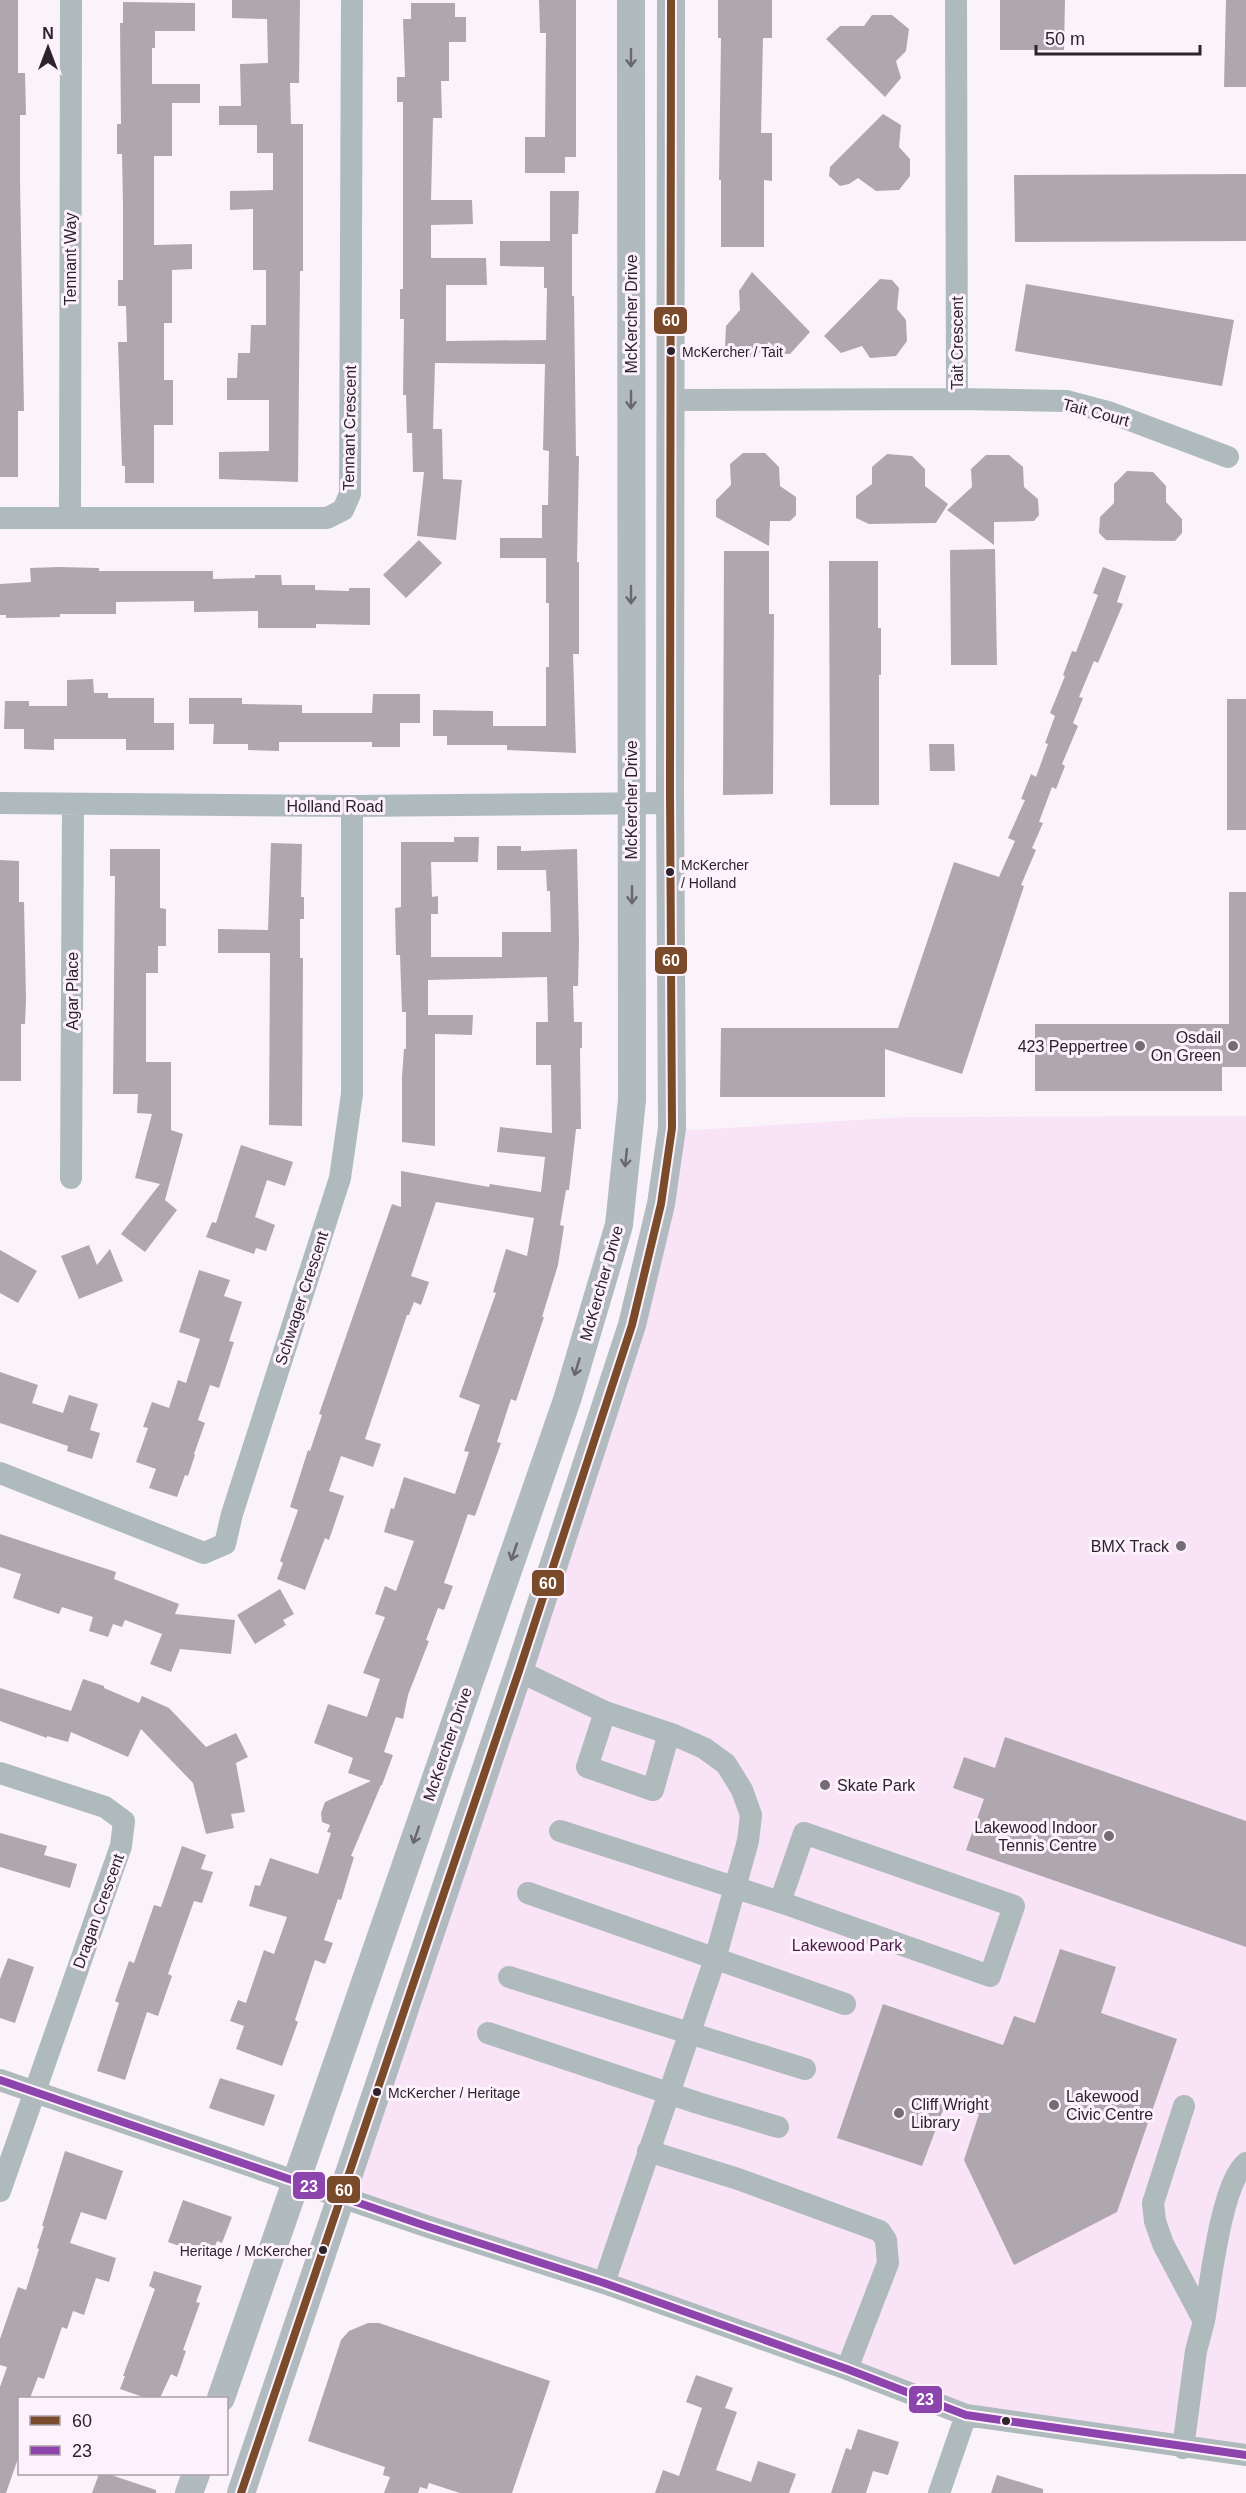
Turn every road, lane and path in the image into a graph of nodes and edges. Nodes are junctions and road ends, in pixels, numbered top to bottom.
1 (70, 0) edge
2 (352, 0) edge
3 (631, 0) edge
4 (671, 0) edge
5 (956, 0) edge
6 (957, 399) junction
7 (670, 400) junction
8 (1228, 457) dead end
9 (70, 517) junction
10 (0, 518) edge
11 (0, 803) edge
12 (631, 803) junction
13 (670, 803) junction
14 (73, 804) junction
15 (352, 806) junction
16 (71, 1178) dead end
17 (0, 1473) edge
18 (519, 1671) junction
19 (605, 1712) junction
20 (669, 1733) junction
21 (0, 1773) edge
22 (560, 1831) dead end
23 (736, 1888) junction
24 (528, 1893) dead end
25 (780, 1902) junction
26 (715, 1959) junction
27 (509, 1977) dead end
28 (845, 2004) dead end
29 (488, 2032) dead end
30 (688, 2034) junction
31 (804, 2069) dead end
32 (0, 2080) edge
33 (33, 2092) junction
34 (668, 2093) junction
35 (1184, 2106) dead end
36 (778, 2127) dead end
37 (648, 2151) junction
38 (1246, 2163) edge
39 (296, 2181) junction
40 (0, 2191) edge
41 (341, 2196) junction
42 (604, 2283) junction
43 (1204, 2321) junction
44 (847, 2369) junction
45 (221, 2397) edge
46 (966, 2415) junction
47 (1183, 2448) junction
48 (1246, 2455) edge
49 (196, 2475) edge
50 (189, 2493) edge
51 (241, 2493) edge
52 (939, 2493) edge

1 - 9 street, Tennant Way
2 - 9 street, Tennant Crescent
3 -> 12 main road, McKercher Drive
4 - 7 main road
5 - 6 street, Tait Crescent
6 - 7 street, Tait Crescent
6 - 8 street, Tait Court
7 - 13 main road
9 - 10 street, Tennant Crescent
11 - 14 street, Holland Road
12 - 13 street, Holland Road
12 - 15 street, Holland Road
12 -> 39 main road, McKercher Drive
13 - 18 main road
14 - 15 street, Holland Road
14 - 16 street, Agar Place
15 - 17 street, Schwager Crescent
18 - 19 street
18 - 41 main road
19 - 20 street
19 - 20 street
20 - 23 street
21 - 33 street, Dragan Crescent
22 - 23 street
23 - 25 street
23 - 26 street
24 - 26 street
25 - 25 street
26 - 28 street
26 - 30 street
27 - 30 street
29 - 34 street
30 - 31 street
30 - 34 street
32 - 33 street
33 - 39 street
33 - 40 street
34 - 36 street
34 - 37 street
35 - 43 street
37 - 42 street
37 - 44 street
38 - 43 street
39 - 41 street
39 - 45 main road, McKercher Drive
41 - 42 street
41 - 51 main road
42 - 44 street
43 - 47 street
44 - 46 street
46 - 47 street
46 - 52 street
47 - 48 street
49 - 50 main road

